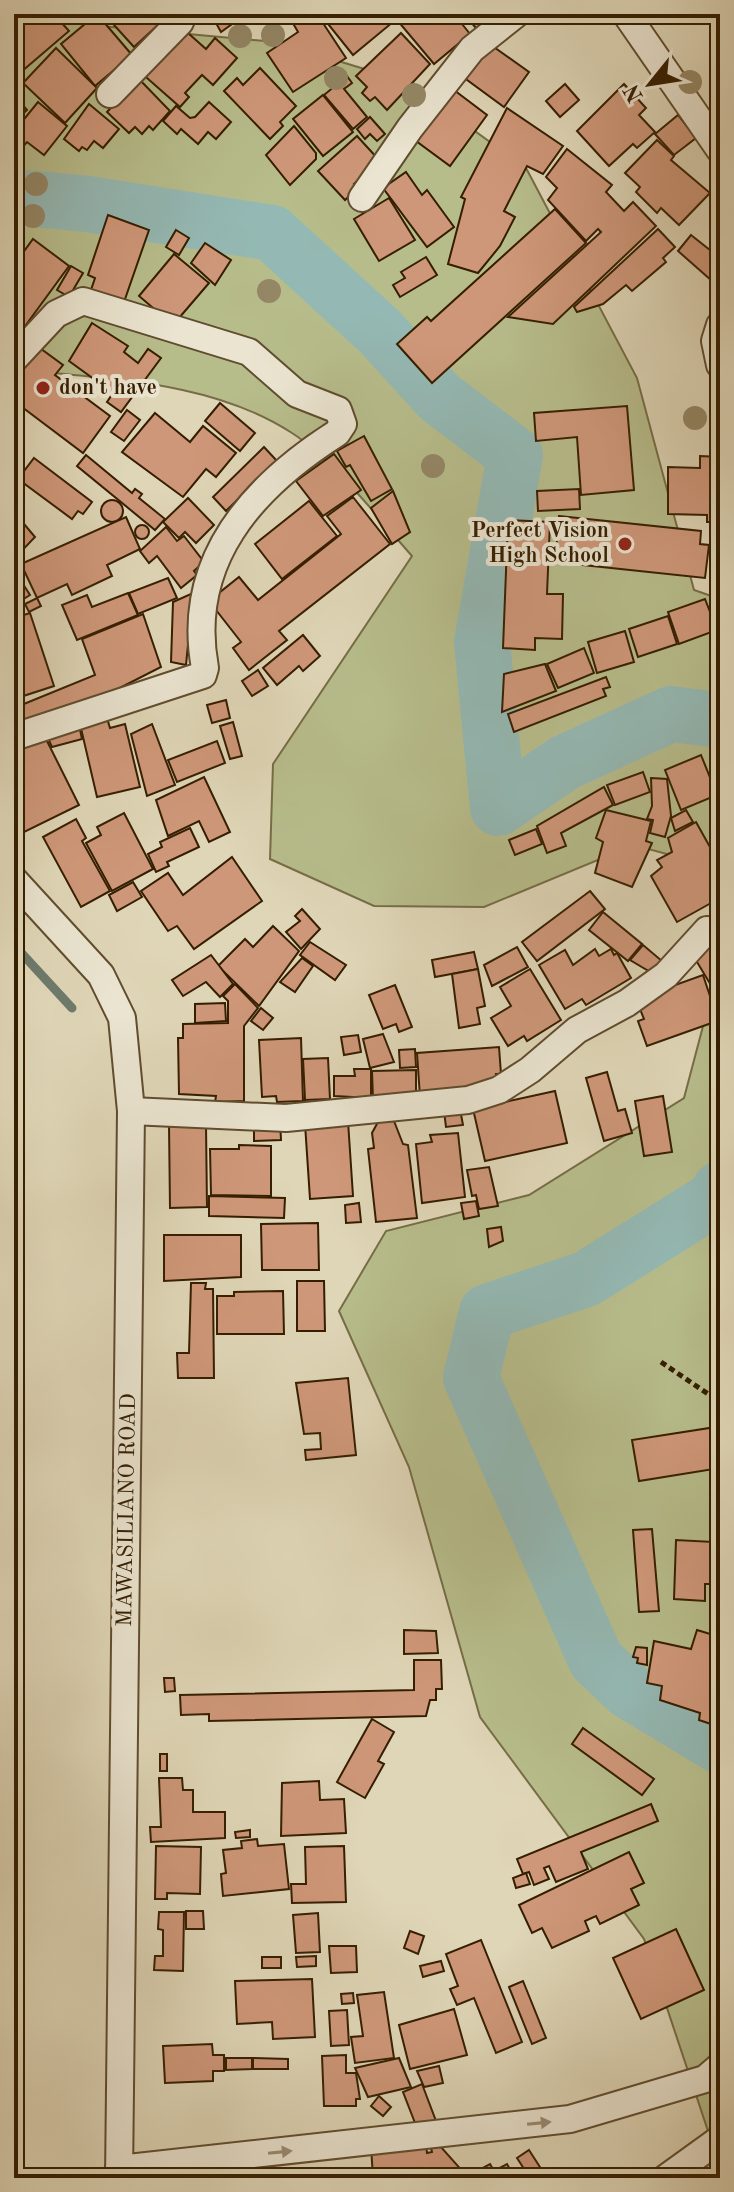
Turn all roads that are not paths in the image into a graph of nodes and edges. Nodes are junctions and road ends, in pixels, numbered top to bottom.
1 (183, 14) edge
2 (516, 14) edge
3 (626, 14) edge
4 (110, 94) dead end
5 (720, 150) edge
6 (362, 198) dead end
7 (720, 325) edge
8 (14, 359) edge
9 (720, 365) edge
10 (14, 737) edge
11 (14, 880) edge
12 (707, 930) dead end
13 (131, 1111) junction
14 (720, 2066) edge
15 (720, 2139) edge
16 (119, 2173) edge
17 (666, 2178) edge

1 - 4 street
2 - 6 street
3 - 5 street
7 - 9 street
8 - 10 street
11 - 13 street, MAWASILIANO ROAD
12 - 13 street
13 - 16 street, MAWASILIANO ROAD
16 -> 14 street
15 - 17 street

